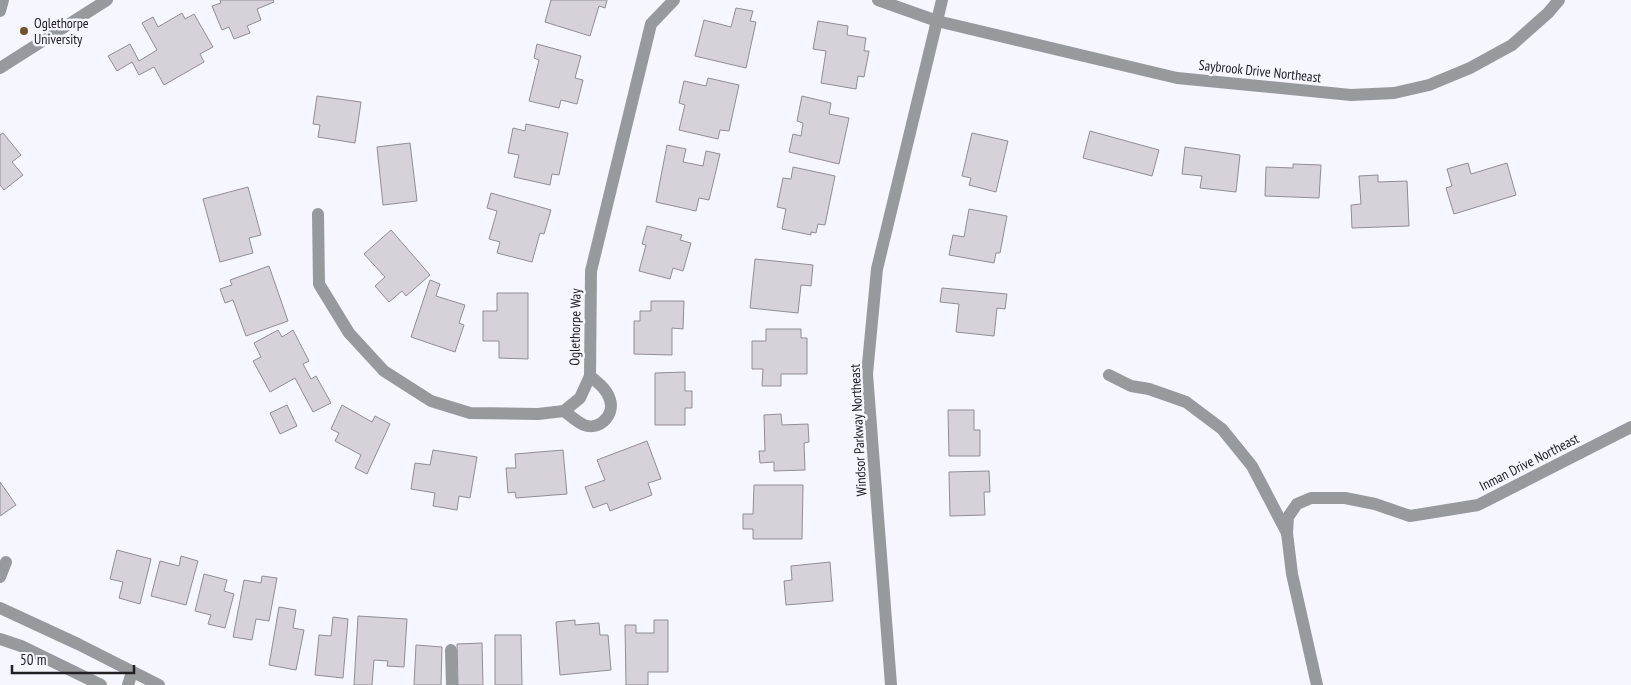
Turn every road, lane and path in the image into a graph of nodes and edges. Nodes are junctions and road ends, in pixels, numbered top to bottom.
1 (4, 0) edge
2 (107, 0) edge
3 (674, 0) edge
4 (878, 0) edge
5 (942, 0) edge
6 (1559, 0) edge
7 (0, 11) edge
8 (937, 20) junction
9 (0, 68) edge
10 (318, 214) dead end
11 (590, 376) junction
12 (1110, 376) dead end
13 (564, 411) junction
14 (1631, 427) edge
15 (1287, 533) junction
16 (6, 562) dead end
17 (0, 577) edge
18 (0, 608) edge
19 (0, 639) edge
20 (451, 650) dead end
21 (132, 672) junction
22 (100, 685) edge
23 (128, 685) edge
24 (159, 685) edge
25 (452, 685) edge
26 (892, 685) edge
27 (1317, 685) edge

1 - 7 street
2 - 9 street
3 - 11 street, Oglethorpe Way
4 - 8 street
5 - 8 street, Windsor Parkway Northeast
6 - 8 street, Saybrook Drive Northeast
8 - 26 street, Windsor Parkway Northeast
10 - 13 street
11 - 13 street, Oglethorpe Way
11 - 13 street
12 - 15 street
14 - 15 street, Inman Drive Northeast
15 - 27 street, Inman Drive Northeast
16 - 17 street
18 - 21 street
19 - 22 street
20 - 25 street
21 - 23 street
21 - 24 street

